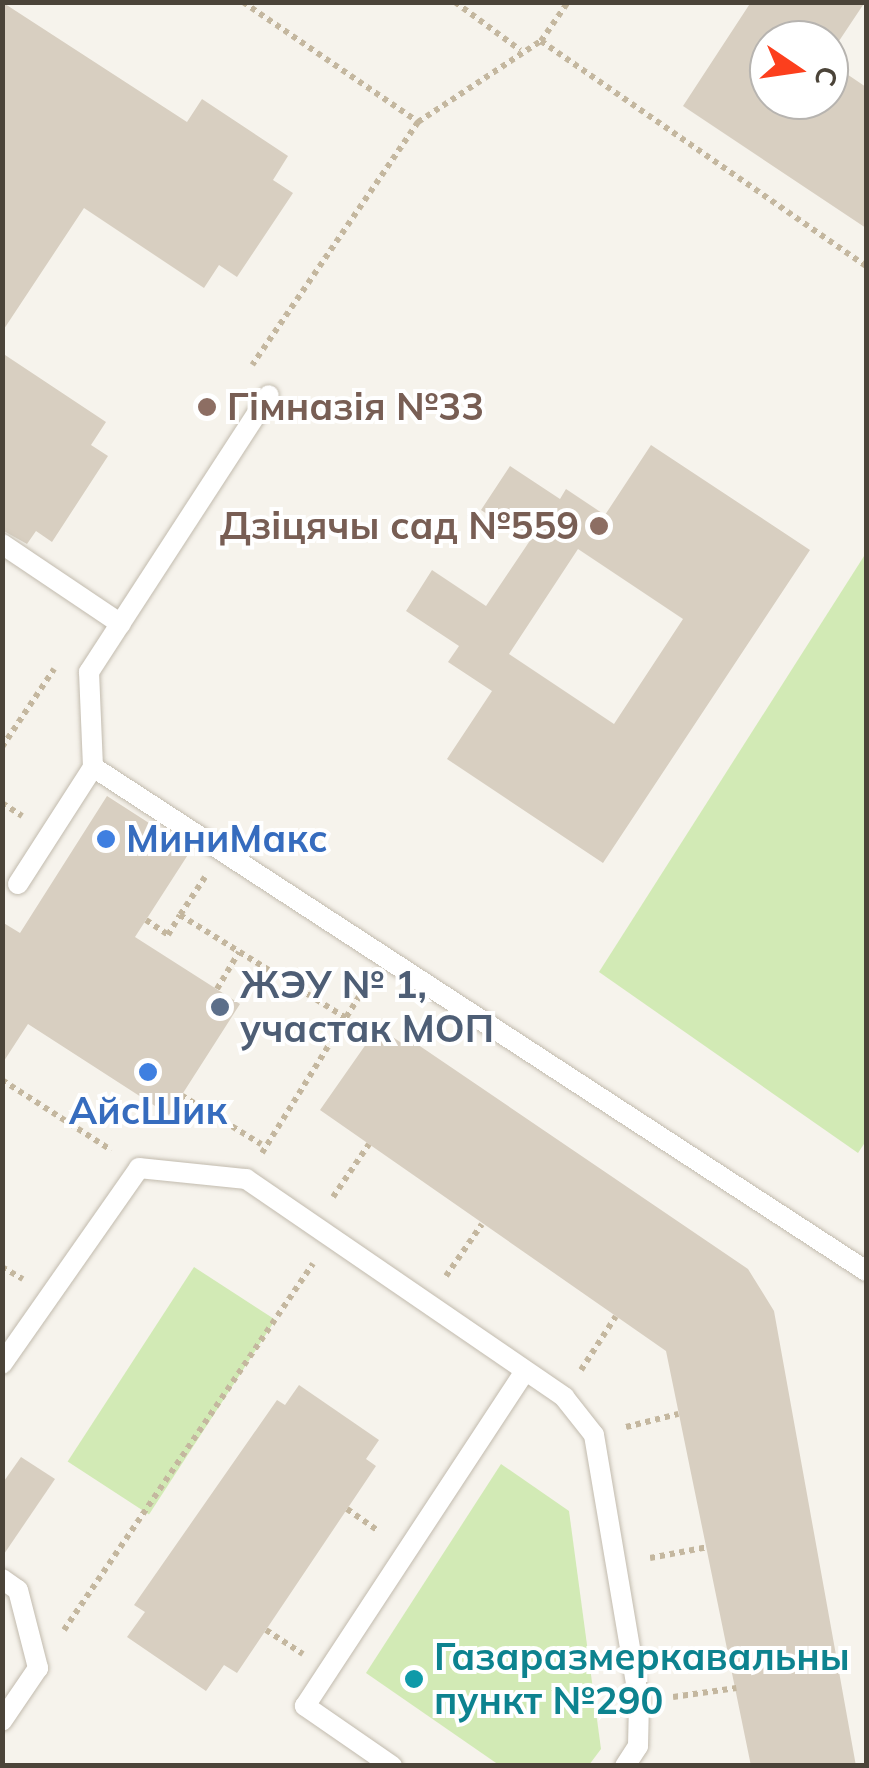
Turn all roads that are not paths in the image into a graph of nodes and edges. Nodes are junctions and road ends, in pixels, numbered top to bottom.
1 (269, 395) dead end
2 (2, 544) edge
3 (121, 624) junction
4 (93, 767) junction
5 (18, 884) dead end
6 (866, 1271) edge
7 (2, 1364) edge
8 (524, 1372) junction
9 (2, 1579) edge
10 (2, 1721) edge
11 (392, 1766) edge
12 (625, 1766) edge

1 - 3 lane
2 - 3 lane
3 - 4 lane
4 - 5 lane
4 - 6 lane
7 - 8 lane
8 - 11 lane
8 - 12 lane
9 - 10 lane

